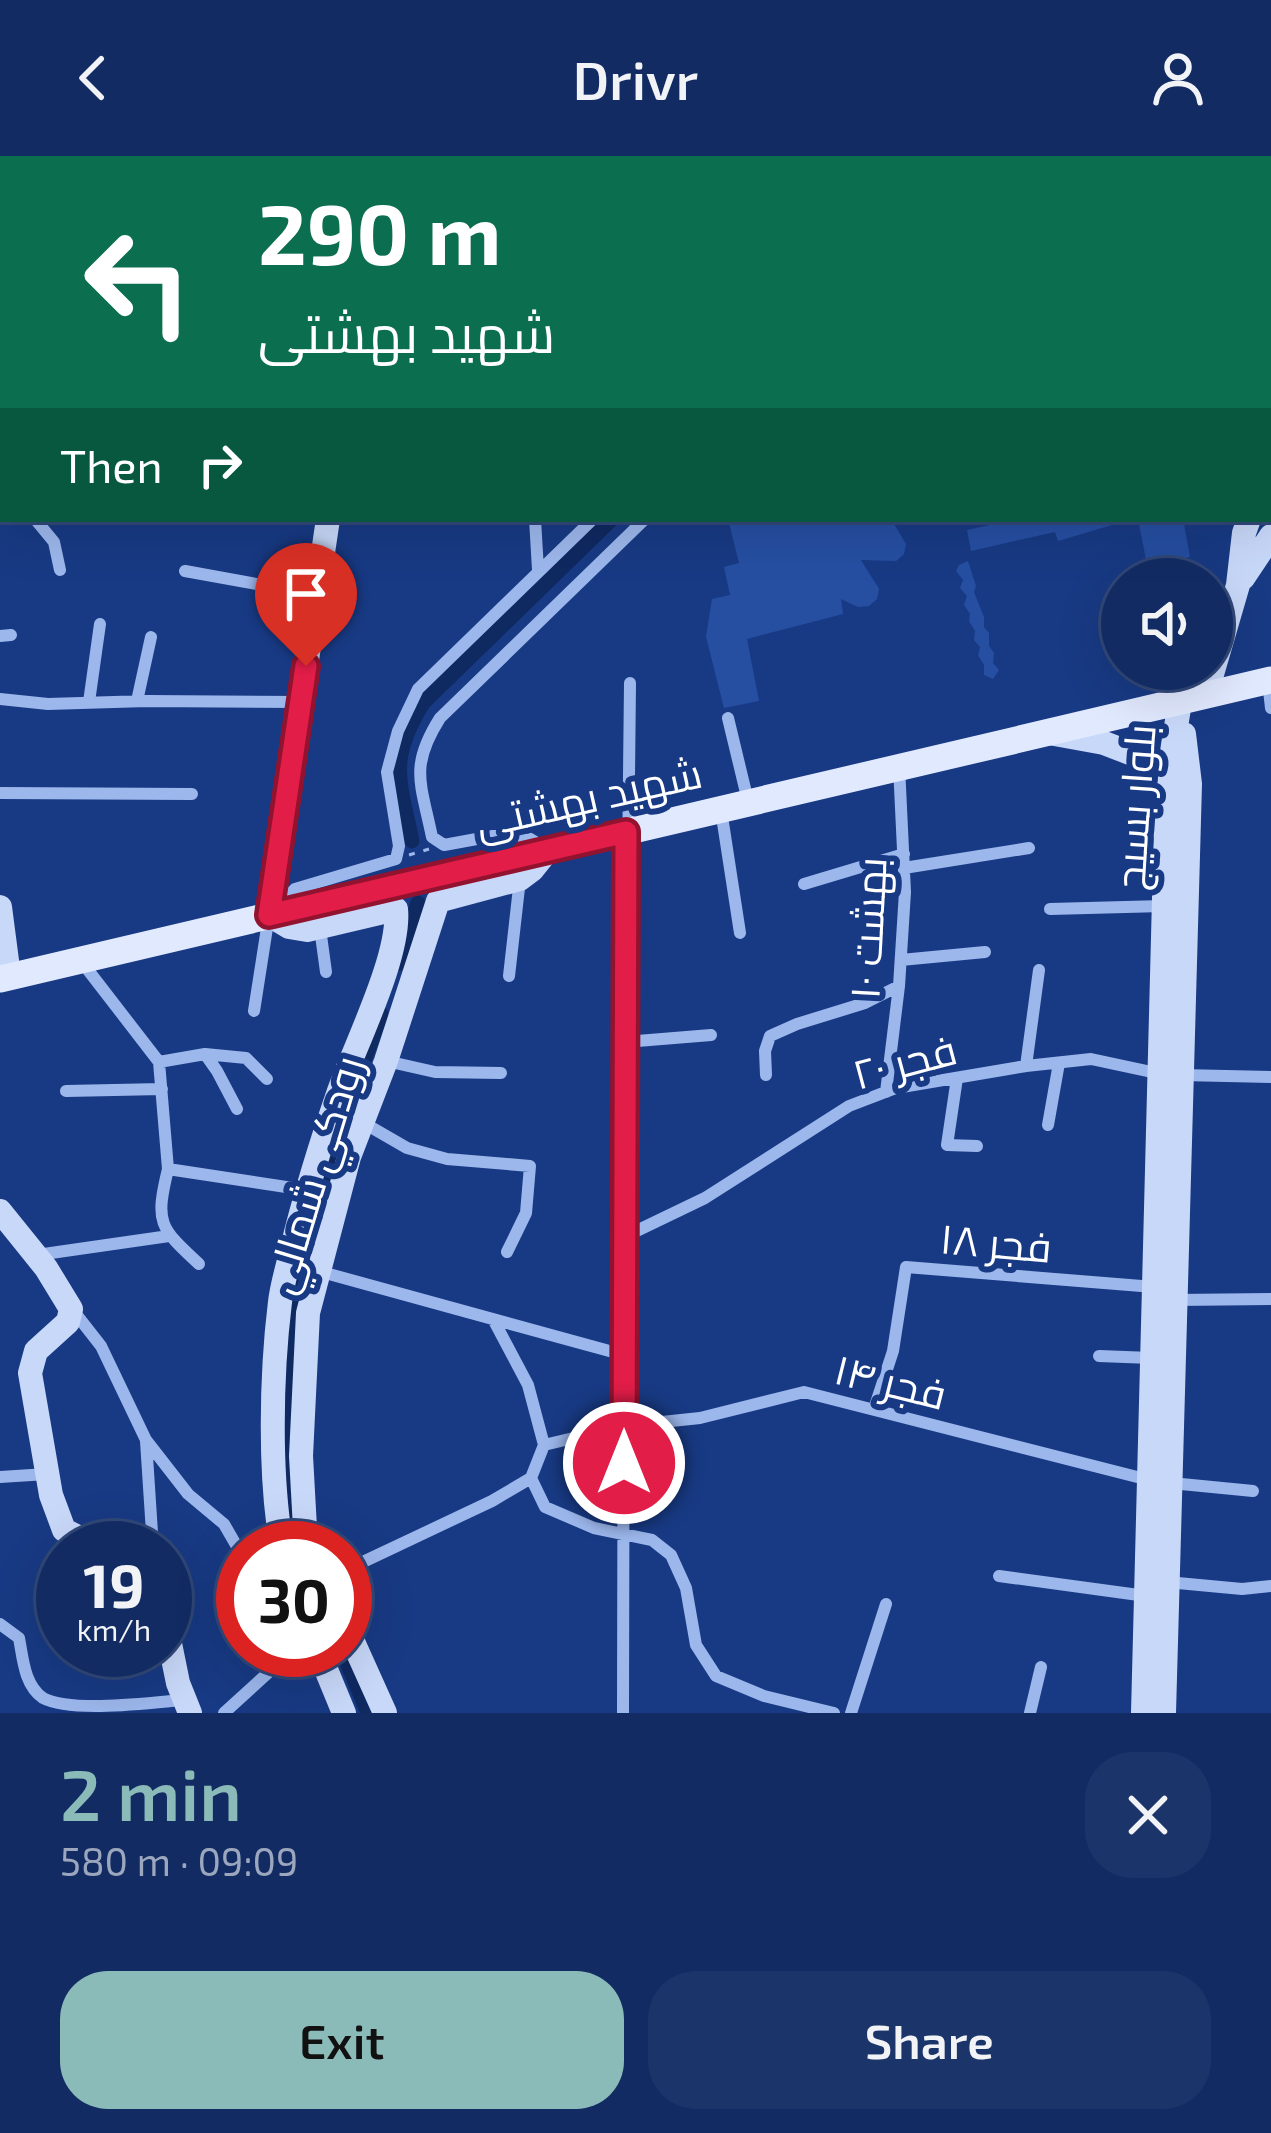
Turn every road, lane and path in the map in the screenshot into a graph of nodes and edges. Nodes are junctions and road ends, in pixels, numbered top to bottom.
1 (37, 522) edge
2 (328, 522) edge
3 (536, 522) edge
4 (590, 522) edge
5 (642, 522) edge
6 (1248, 522) edge
7 (1271, 536) edge
8 (60, 569) dead end
9 (185, 571) dead end
10 (538, 571) junction
11 (1238, 585) junction
12 (316, 595) junction
13 (100, 624) dead end
14 (151, 637) dead end
15 (630, 683) dead end
16 (1270, 690) edge
17 (1194, 698) junction
18 (0, 699) edge
19 (137, 701) junction
20 (301, 702) junction
21 (88, 703) junction
22 (728, 718) dead end
23 (1046, 733) junction
24 (899, 766) junction
25 (1167, 782) junction
26 (0, 794) edge
27 (192, 794) dead end
28 (734, 804) junction
29 (626, 832) junction
30 (444, 845) junction
31 (1029, 848) dead end
32 (548, 850) junction
33 (396, 859) junction
34 (904, 861) junction
35 (519, 867) junction
36 (804, 884) dead end
37 (1165, 906) junction
38 (0, 907) edge
39 (1051, 909) dead end
40 (278, 912) junction
41 (320, 928) junction
42 (740, 933) dead end
43 (985, 952) dead end
44 (80, 960) junction
45 (901, 960) junction
46 (1039, 970) dead end
47 (326, 972) dead end
48 (509, 976) dead end
49 (5, 978) edge
50 (899, 986) junction
51 (254, 1010) dead end
52 (711, 1035) dead end
53 (625, 1042) junction
54 (205, 1054) junction
55 (386, 1060) junction
56 (159, 1062) junction
57 (1059, 1063) junction
58 (1026, 1066) junction
59 (501, 1073) dead end
60 (1170, 1074) junction
61 (766, 1075) dead end
62 (1271, 1077) edge
63 (957, 1078) junction
64 (267, 1079) dead end
65 (162, 1089) junction
66 (66, 1090) dead end
67 (886, 1092) junction
68 (237, 1109) dead end
69 (362, 1121) junction
70 (1048, 1125) dead end
71 (977, 1146) dead end
72 (168, 1169) junction
73 (306, 1190) junction
74 (0, 1211) edge
75 (169, 1236) junction
76 (624, 1237) junction
77 (507, 1252) dead end
78 (36, 1256) junction
79 (199, 1264) dead end
80 (318, 1271) junction
81 (1164, 1294) junction
82 (1271, 1299) edge
83 (71, 1309) junction
84 (494, 1319) junction
85 (624, 1354) junction
86 (1099, 1356) dead end
87 (1153, 1358) junction
88 (874, 1409) junction
89 (624, 1426) junction
90 (146, 1440) junction
91 (544, 1444) junction
92 (47, 1474) junction
93 (0, 1477) edge
94 (531, 1478) junction
95 (1160, 1481) junction
96 (1253, 1491) dead end
97 (61, 1521) edge
98 (151, 1521) edge
99 (220, 1521) edge
100 (277, 1521) edge
101 (305, 1521) edge
102 (624, 1536) junction
103 (372, 1558) edge
104 (999, 1576) dead end
105 (1271, 1586) edge
106 (1157, 1589) junction
107 (886, 1604) dead end
108 (0, 1624) edge
109 (1041, 1667) dead end
110 (177, 1677) edge
111 (263, 1677) edge
112 (329, 1677) edge
113 (369, 1677) edge
114 (187, 1706) edge
115 (224, 1713) edge
116 (344, 1713) edge
117 (385, 1713) edge
118 (623, 1713) edge
119 (834, 1713) edge
120 (851, 1713) edge
121 (1030, 1713) edge
122 (1143, 1713) edge
123 (1164, 1713) edge

1 - 8 street
2 - 12 street
3 - 10 street
4 - 10 street
5 - 30 street
6 - 11 street
7 - 11 street
9 - 12 street
10 - 33 street
11 - 17 street
12 - 20 street
13 - 21 street
14 - 19 street
15 - 29 street
16 - 17 main road, شهید بهشتی
17 - 23 main road, شهید بهشتی
17 - 25 street, بلوار بسیج
17 - 60 street, بلوار بسیج
18 - 21 street
19 - 20 street
19 - 21 street
20 - 40 street
22 - 28 street
23 - 24 main road, شهید بهشتی
23 - 25 street
24 - 28 main road, شهید بهشتی
24 - 34 street, بهشت ۱۰
25 - 37 street, بلوار بسیج
26 - 27 street
28 - 29 main road, شهید بهشتی
28 - 42 street
29 - 32 main road, شهید بهشتی
29 - 53 street
30 - 32 street
30 - 33 path
31 - 34 street
32 - 35 main road, شهید بهشتی
33 - 40 street
34 - 36 street
34 - 45 street, بهشت ۱۰
35 - 40 main road, شهید بهشتی
35 - 48 street
35 - 55 street, رودکي شمالي
37 - 39 street
37 - 60 street, بلوار بسیج
38 - 49 street
40 - 41 street
40 - 44 main road, شهید بهشتی
40 - 51 street
41 - 47 street
41 - 73 street, رودکي شمالي
43 - 45 street
44 - 49 main road, شهید بهشتی
44 - 56 street
45 - 50 street, بهشت ۱۰
46 - 58 street
50 - 61 street
50 - 67 street, بهشت ۱۰
52 - 53 street
53 - 76 street
54 - 56 street
54 - 64 street
54 - 68 street
55 - 59 street
55 - 69 street, رودکي شمالي
56 - 65 street
57 - 58 street, فجر ۲۰
57 - 60 street, فجر ۲۰
57 - 70 street
58 - 63 street, فجر ۲۰
60 - 62 street, فجر ۲۰
60 - 81 street, بلوار بسیج
63 - 67 street, فجر ۲۰
63 - 71 street
65 - 66 street
65 - 72 street
67 - 76 street, فجر ۲۰
69 - 77 street
69 - 80 street, رودکي شمالي
72 - 73 street
72 - 75 street
73 - 100 street, رودکي شمالي
74 - 78 street
75 - 78 street
75 - 79 street
76 - 85 street
78 - 83 street
80 - 84 street
80 - 101 street, رودکي شمالي
81 - 82 street
81 - 87 street, بلوار بسیج
81 - 88 street, فجر ۱۸
81 - 95 street, بلوار بسیج
83 - 90 street
83 - 92 street
84 - 85 street
84 - 91 street
85 - 89 street
86 - 87 street
87 - 95 street, بلوار بسیج
88 - 89 street, فجر ۱۴
88 - 95 street, فجر ۱۴
89 - 91 street, فجر ۱۴
89 - 102 street
90 - 98 street
90 - 99 street
91 - 94 street
92 - 93 street
92 - 97 street
94 - 102 street
94 - 103 street
95 - 96 street, فجر ۱۴
95 - 106 street, بلوار بسیج
102 - 118 street
102 - 119 street
104 - 106 street
105 - 106 street
106 - 122 street, بلوار بسیج
106 - 123 street, بلوار بسیج
107 - 120 street
108 - 114 street
109 - 121 street
110 - 114 street
111 - 115 street
112 - 116 street
113 - 117 street

